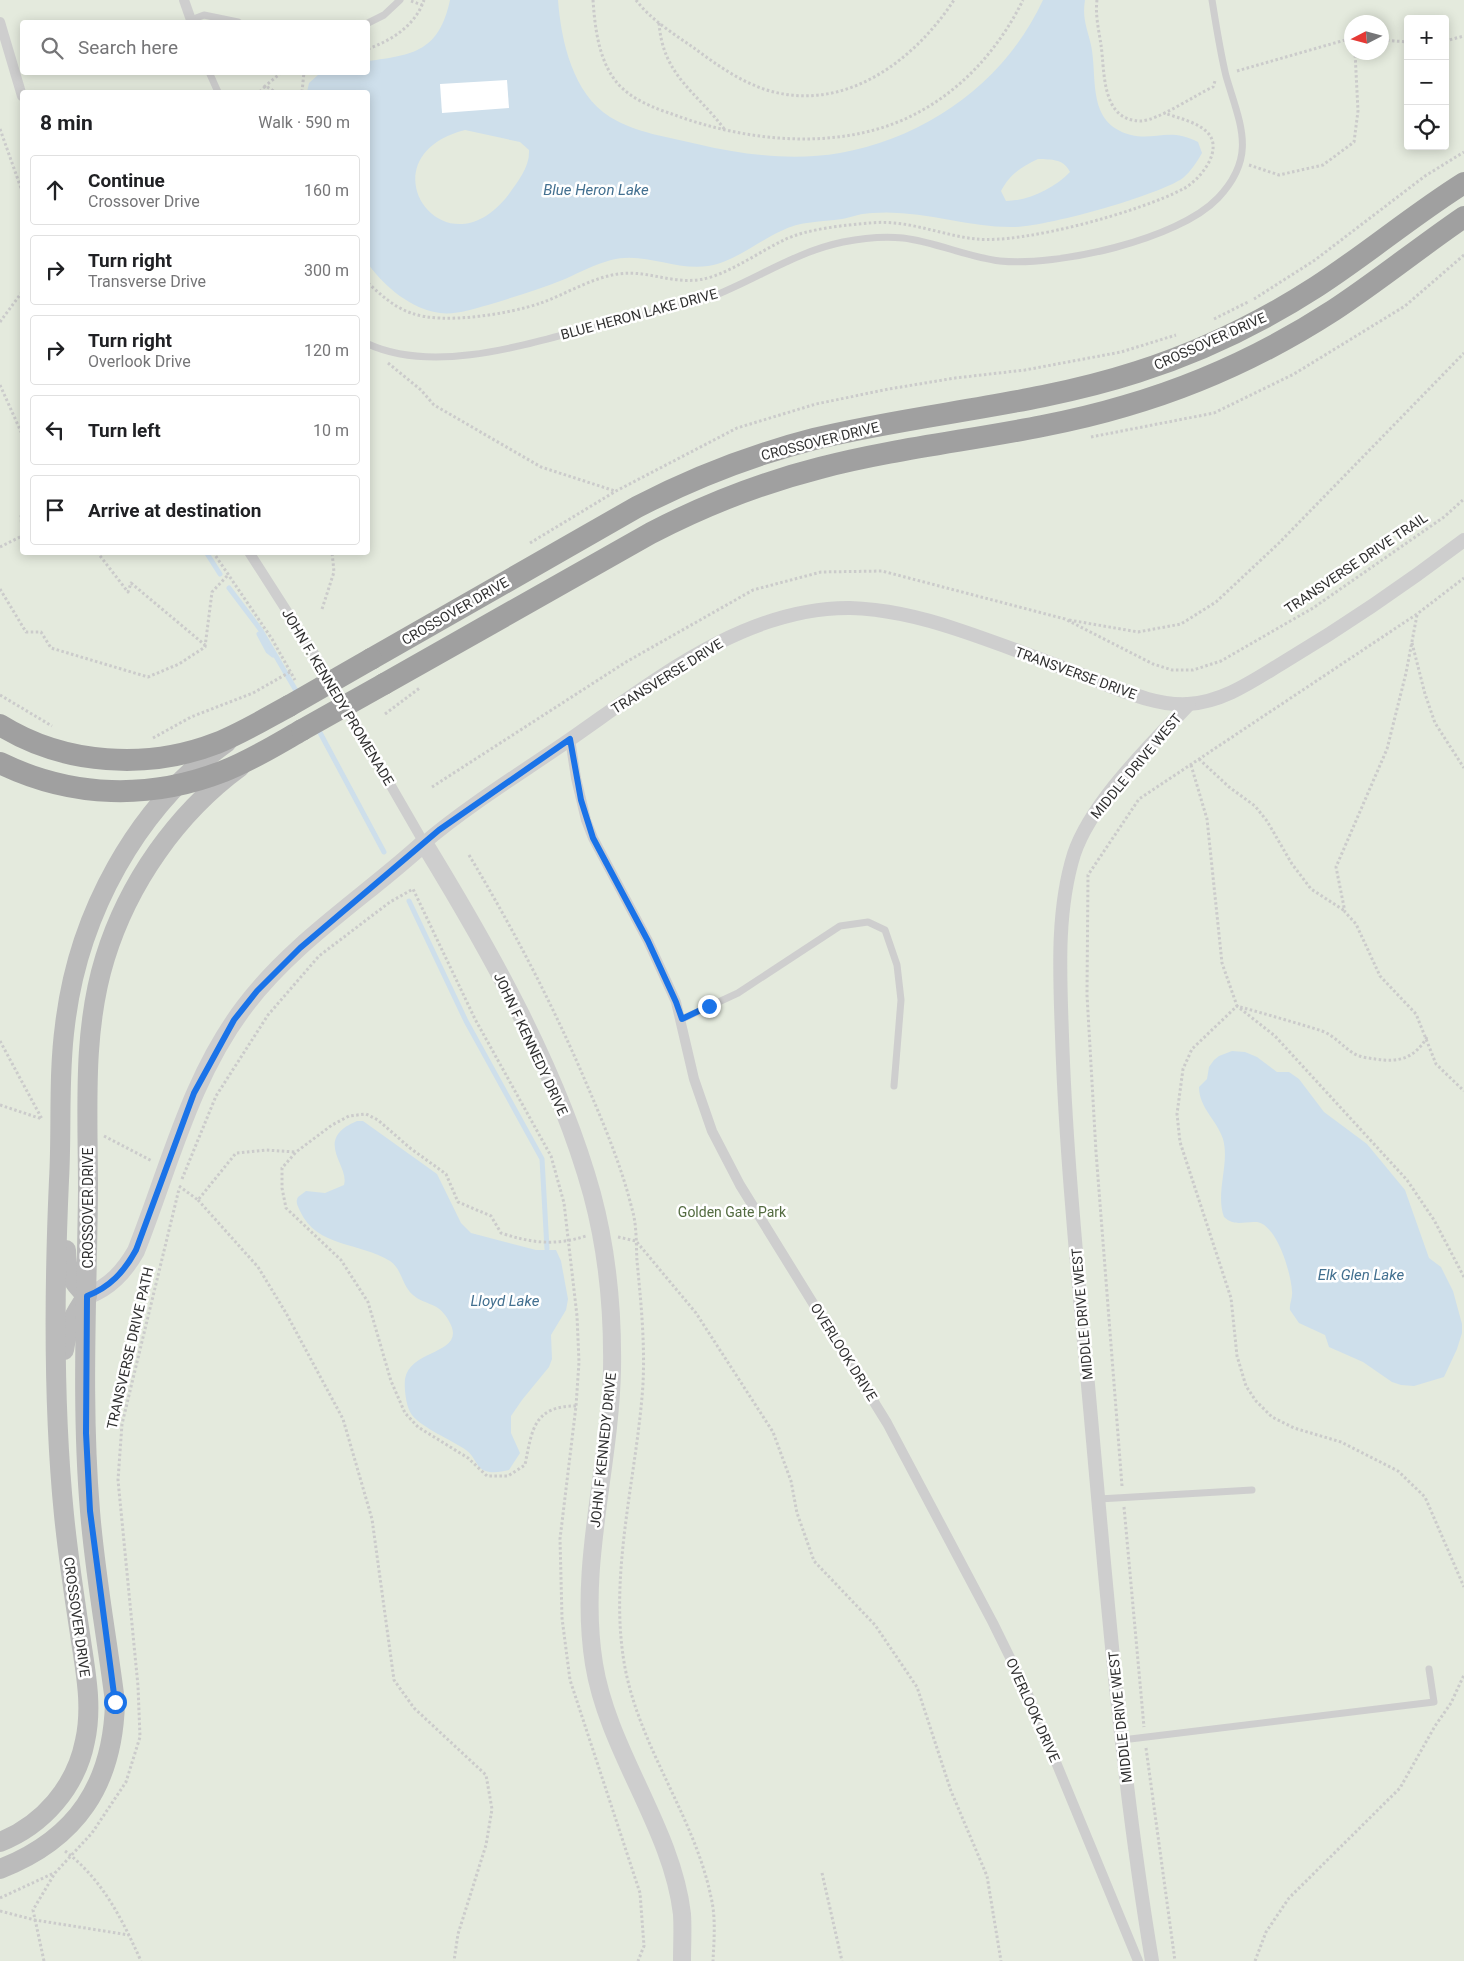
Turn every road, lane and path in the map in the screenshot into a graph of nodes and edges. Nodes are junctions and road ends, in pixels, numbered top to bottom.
1 (184, 0) edge
2 (400, 0) edge
3 (406, 0) edge
4 (424, 0) edge
5 (593, 0) edge
6 (636, 0) edge
7 (954, 0) edge
8 (1023, 0) edge
9 (1097, 0) edge
10 (1212, 0) edge
11 (422, 5) junction
12 (191, 20) edge
13 (193, 20) edge
14 (228, 20) edge
15 (0, 22) edge
16 (370, 22) edge
17 (659, 22) junction
18 (1464, 36) edge
19 (1344, 40) edge
20 (1449, 40) edge
21 (1389, 41) edge
22 (1404, 42) edge
23 (370, 48) edge
24 (1355, 60) edge
25 (1235, 71) dead end
26 (210, 75) edge
27 (278, 75) edge
28 (304, 75) edge
29 (1217, 76) dead end
30 (264, 87) junction
31 (20, 90) edge
32 (217, 90) edge
33 (262, 90) edge
34 (273, 90) edge
35 (302, 90) edge
36 (0, 129) edge
37 (726, 130) junction
38 (1241, 162) junction
39 (1464, 183) edge
40 (20, 185) edge
41 (1464, 218) edge
42 (1464, 255) edge
43 (20, 295) edge
44 (0, 322) edge
45 (370, 345) edge
46 (1464, 353) edge
47 (383, 359) dead end
48 (0, 385) edge
49 (20, 430) edge
50 (1087, 438) dead end
51 (616, 491) dead end
52 (1464, 499) edge
53 (20, 537) edge
54 (1464, 540) edge
55 (0, 547) edge
56 (100, 555) edge
57 (215, 555) edge
58 (251, 555) edge
59 (332, 555) edge
60 (228, 575) junction
61 (1464, 578) edge
62 (0, 589) edge
63 (322, 609) dead end
64 (1417, 614) junction
65 (1412, 641) junction
66 (205, 645) junction
67 (290, 672) junction
68 (423, 686) dead end
69 (0, 695) edge
70 (294, 697) junction
71 (1189, 704) junction
72 (386, 714) dead end
73 (0, 725) edge
74 (57, 730) dead end
75 (239, 733) junction
76 (152, 739) dead end
77 (570, 739) junction
78 (252, 758) junction
79 (1199, 759) junction
80 (0, 763) edge
81 (1191, 765) junction
82 (1464, 768) edge
83 (177, 786) junction
84 (424, 844) junction
85 (469, 855) dead end
86 (1345, 912) junction
87 (1237, 1006) junction
88 (682, 1019) junction
89 (1426, 1037) junction
90 (0, 1041) edge
91 (894, 1086) dead end
92 (1464, 1091) edge
93 (0, 1105) edge
94 (100, 1134) dead end
95 (296, 1152) junction
96 (152, 1162) dead end
97 (179, 1186) junction
98 (59, 1194) junction
99 (198, 1200) junction
100 (600, 1232) junction
101 (636, 1241) junction
102 (568, 1242) junction
103 (1464, 1277) edge
104 (87, 1296) junction
105 (576, 1406) junction
106 (58, 1444) junction
107 (1252, 1490) dead end
108 (1123, 1497) junction
109 (1099, 1499) junction
110 (1464, 1587) edge
111 (1429, 1669) dead end
112 (1464, 1675) edge
113 (1145, 1737) junction
114 (1122, 1740) junction
115 (0, 1842) edge
116 (71, 1856) junction
117 (0, 1870) edge
118 (55, 1873) junction
119 (822, 1874) dead end
120 (0, 1898) edge
121 (0, 1910) edge
122 (35, 1920) junction
123 (129, 1935) junction
124 (44, 1961) edge
125 (141, 1961) edge
126 (454, 1961) edge
127 (638, 1961) edge
128 (682, 1961) edge
129 (713, 1961) edge
130 (842, 1961) edge
131 (1001, 1961) edge
132 (1138, 1961) edge
133 (1152, 1961) edge
134 (1175, 1961) edge
135 (1255, 1961) edge

1 - 12 street
2 - 16 lane
3 - 11 path
4 - 11 path
5 - 37 path
6 - 17 path
7 - 17 path
8 - 37 path
9 - 29 path
10 - 38 lane, BLUE HERON LAKE DRIVE
11 - 23 path
13 - 14 lane
15 - 31 street
17 - 37 path
18 - 20 path
19 - 25 path
21 - 22 path
24 - 38 path
26 - 32 lane
27 - 30 path
28 - 35 path
30 - 33 path
30 - 34 path
36 - 40 path
38 - 45 lane, BLUE HERON LAKE DRIVE
39 - 70 highway, CROSSOVER DRIVE, bridge
41 - 78 highway, CROSSOVER DRIVE, bridge
42 - 50 path
43 - 44 path
46 - 52 path, TRANSVERSE DRIVE TRAIL
47 - 51 path
48 - 49 path
53 - 55 path
54 - 71 street, TRANSVERSE DRIVE
56 - 66 path
57 - 60 path
58 - 84 street, JOHN F. KENNEDY PROMENADE
59 - 63 path
60 - 66 path
60 - 67 path
61 - 64 path
62 - 66 path
64 - 65 path
64 - 79 path
65 - 82 path
65 - 86 path
67 - 70 path
67 - 76 path
68 - 72 path
69 - 74 path
70 - 75 highway, CROSSOVER DRIVE
71 - 77 street, TRANSVERSE DRIVE
71 - 109 street, MIDDLE DRIVE WEST
73 - 75 highway
75 - 83 main road, CROSSOVER DRIVE
77 - 84 street, TRANSVERSE DRIVE
77 - 88 street, OVERLOOK DRIVE
78 - 83 highway, CROSSOVER DRIVE
78 - 104 main road, CROSSOVER DRIVE
79 - 81 path
79 - 86 path
80 - 83 highway
81 - 87 path
81 - 108 path
83 - 98 main road, CROSSOVER DRIVE
84 - 100 street, JOHN F KENNEDY DRIVE
84 - 104 street, TRANSVERSE DRIVE
85 - 101 path
86 - 89 path
87 - 89 path
87 - 103 path
87 - 110 path
88 - 91 lane
88 - 132 street, OVERLOOK DRIVE
89 - 92 path
90 - 93 path
94 - 96 path
95 - 99 path
95 - 102 path
95 - 105 path
97 - 99 path
97 - 102 path, TRANSVERSE DRIVE PATH
97 - 116 path, TRANSVERSE DRIVE PATH
98 - 104 main road
98 - 106 main road, CROSSOVER DRIVE
99 - 126 path
100 - 102 path
100 - 128 street, JOHN F KENNEDY DRIVE
101 - 129 path
101 - 131 path
102 - 105 path
104 - 106 main road
104 - 117 main road, CROSSOVER DRIVE
105 - 127 path
106 - 115 main road, CROSSOVER DRIVE
107 - 108 lane
108 - 109 lane
108 - 113 path
109 - 114 street, MIDDLE DRIVE WEST
111 - 113 lane
112 - 135 path
113 - 114 lane
113 - 134 path
114 - 133 street, MIDDLE DRIVE WEST
116 - 118 path, TRANSVERSE DRIVE PATH
116 - 123 path
118 - 120 path
118 - 122 path
119 - 130 path
121 - 122 path
122 - 123 path
122 - 124 path
123 - 125 path

